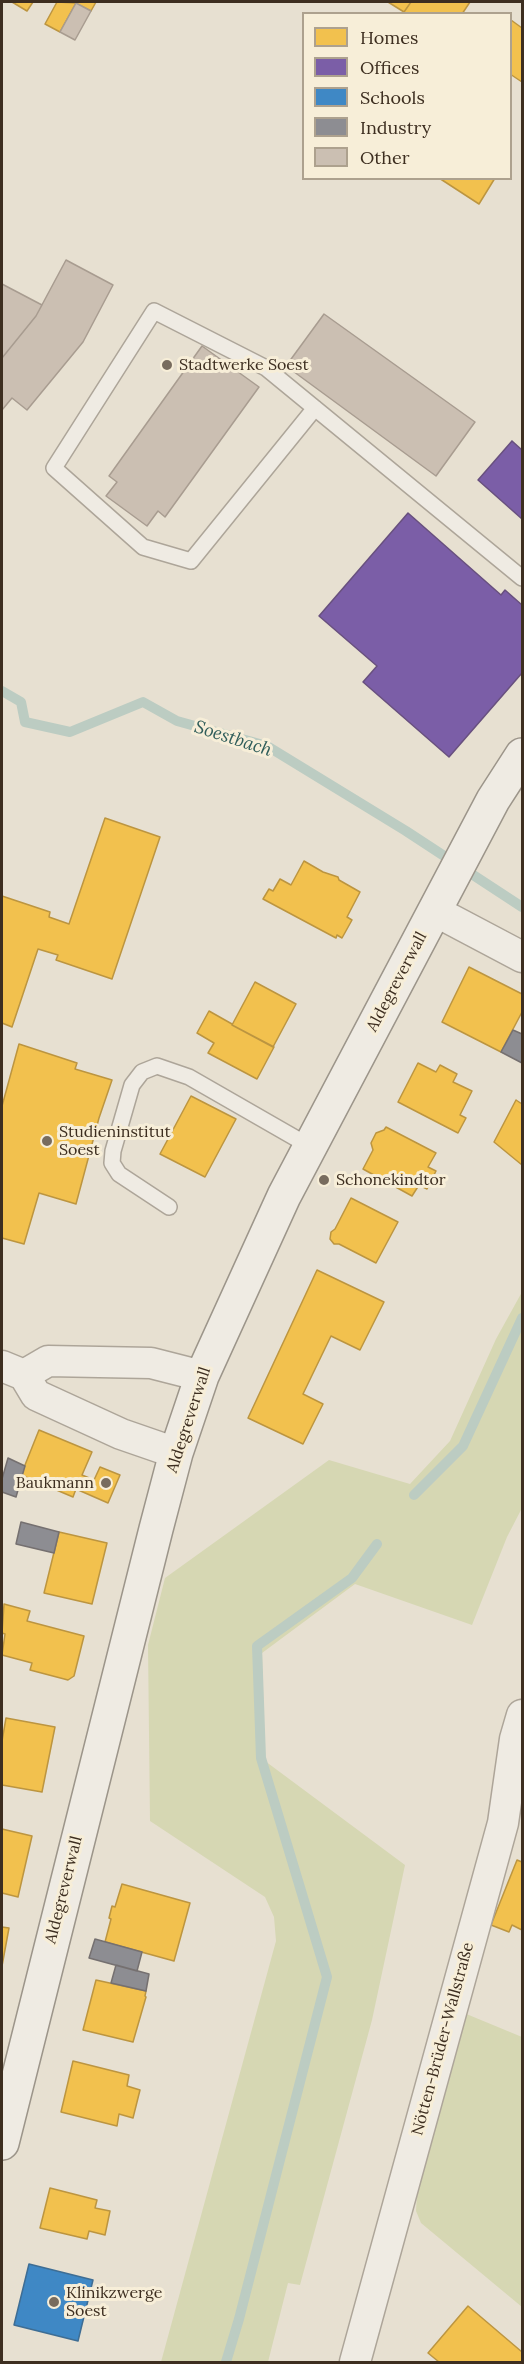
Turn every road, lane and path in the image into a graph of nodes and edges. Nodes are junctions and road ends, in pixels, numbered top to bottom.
1 (315, 408) junction
2 (522, 578) edge
3 (522, 755) edge
4 (439, 903) junction
5 (522, 957) edge
6 (310, 1148) junction
7 (169, 1207) dead end
8 (13, 1371) edge
9 (202, 1376) junction
10 (176, 1453) junction
11 (522, 1715) edge
12 (513, 1827) edge
13 (2, 2142) edge
14 (355, 2362) edge

1 - 1 lane
1 - 2 lane
3 - 4 street, Aldegreverwall
4 - 5 street
4 - 6 street, Aldegreverwall
6 - 7 lane
6 - 9 street, Aldegreverwall
8 - 9 street
8 - 10 street
9 - 10 street, Aldegreverwall
10 - 13 street, Aldegreverwall
11 - 12 street, Nötten-Brüder-Wallstraße
12 - 14 street, Nötten-Brüder-Wallstraße

